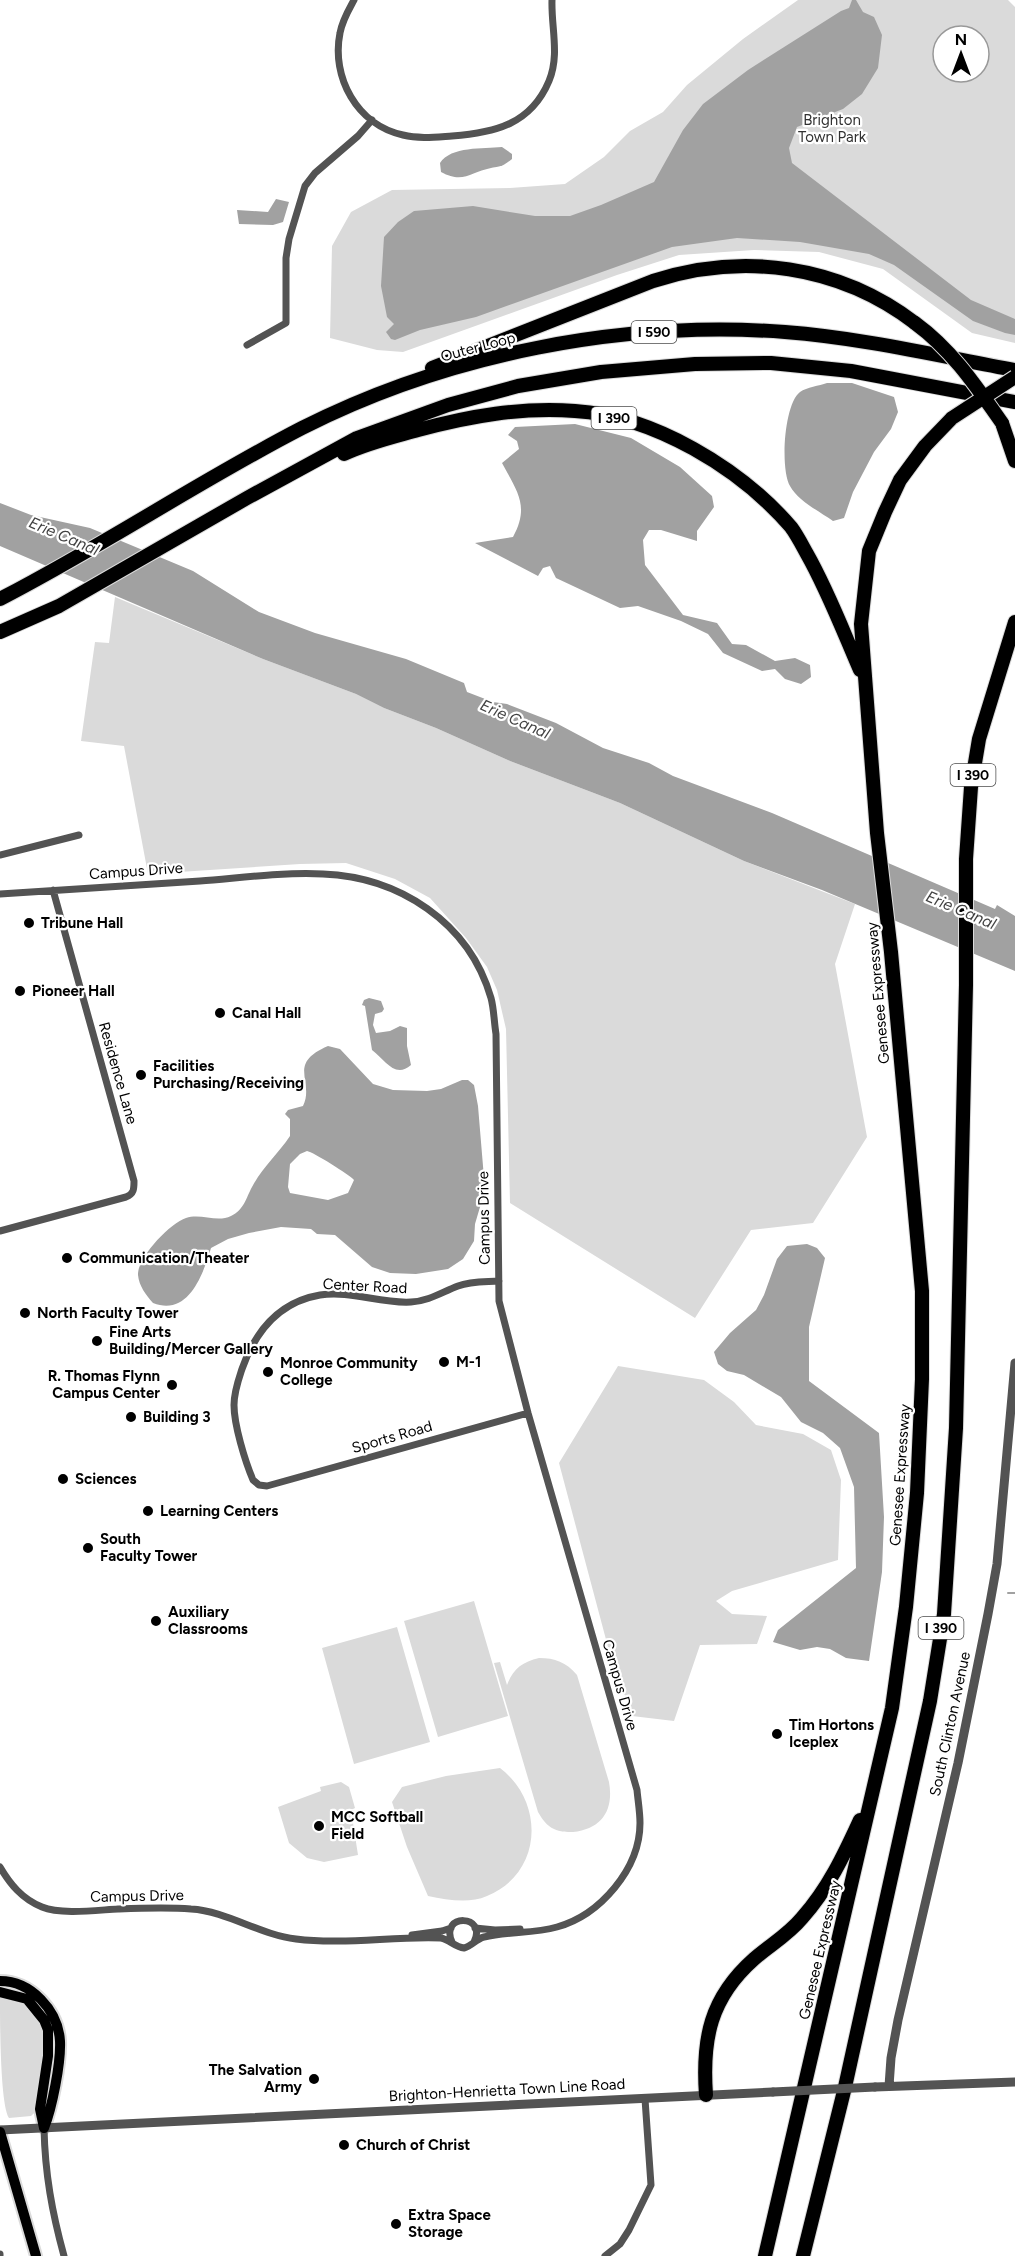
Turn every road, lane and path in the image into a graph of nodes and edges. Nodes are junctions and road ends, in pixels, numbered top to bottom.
1 (354, 0) edge
2 (552, 0) edge
3 (372, 120) junction
4 (247, 345) dead end
5 (1015, 370) edge
6 (1015, 377) edge
7 (1015, 402) edge
8 (304, 427) junction
9 (1015, 461) edge
10 (247, 498) junction
11 (17, 587) junction
12 (0, 592) edge
13 (0, 599) edge
14 (1015, 622) edge
15 (0, 635) edge
16 (1015, 659) edge
17 (865, 682) junction
18 (994, 693) junction
19 (79, 835) dead end
20 (0, 855) edge
21 (53, 890) junction
22 (0, 894) edge
23 (0, 1232) edge
24 (499, 1281) junction
25 (1015, 1364) edge
26 (1015, 1373) edge
27 (528, 1413) junction
28 (262, 1486) joint
29 (875, 1779) junction
30 (0, 1867) edge
31 (556, 1927) junction
32 (451, 1928) junction
33 (475, 1928) junction
34 (395, 1938) junction
35 (474, 1942) junction
36 (453, 1943) junction
37 (0, 1980) edge
38 (0, 1992) edge
39 (1015, 2082) edge
40 (889, 2086) junction
41 (706, 2095) junction
42 (645, 2099) junction
43 (44, 2128) junction
44 (0, 2131) edge
45 (36, 2256) edge
46 (64, 2256) edge
47 (605, 2256) edge
48 (765, 2256) edge
49 (803, 2256) edge

1 - 3 street
2 - 3 street
3 - 4 street
5 - 8 highway, Outer Loop / I 590
6 - 17 highway, Genesee Expressway, bridge
7 - 10 highway
8 - 9 highway, bridge
8 - 11 highway, Outer Loop
10 - 15 highway, I 390
10 - 17 highway, I 390
11 - 12 highway
11 - 13 highway
14 - 18 highway, I 390
16 - 18 highway
17 - 29 highway, Genesee Expressway / I 390
18 - 49 highway, I 390
19 - 20 street
21 - 22 street, Campus Drive
21 - 23 street, Residence Lane
21 - 24 street, Campus Drive
24 - 27 street, Campus Drive
24 - 28 street, Center Road
25 - 26 street, South Clinton Avenue
26 - 40 street, South Clinton Avenue
27 - 28 street, Sports Road
27 - 31 street, Campus Drive
29 - 41 highway
29 - 48 highway, Genesee Expressway / I 390
30 - 34 street, Campus Drive
31 - 33 street, Campus Drive
31 - 35 street, Campus Drive
32 - 33 street
32 - 34 street, Campus Drive
32 - 36 street
33 - 35 street
34 - 36 street, Campus Drive
35 - 36 street
37 - 43 main road
38 - 43 main road
39 - 40 street, Brighton-Henrietta Town Line Road
40 - 41 street, Brighton-Henrietta Town Line Road, bridge
41 - 42 street, Brighton-Henrietta Town Line Road
42 - 43 street, Brighton-Henrietta Town Line Road
42 - 47 street
43 - 44 street, Brighton-Henrietta Town Line Road
43 - 46 street
44 - 45 main road

